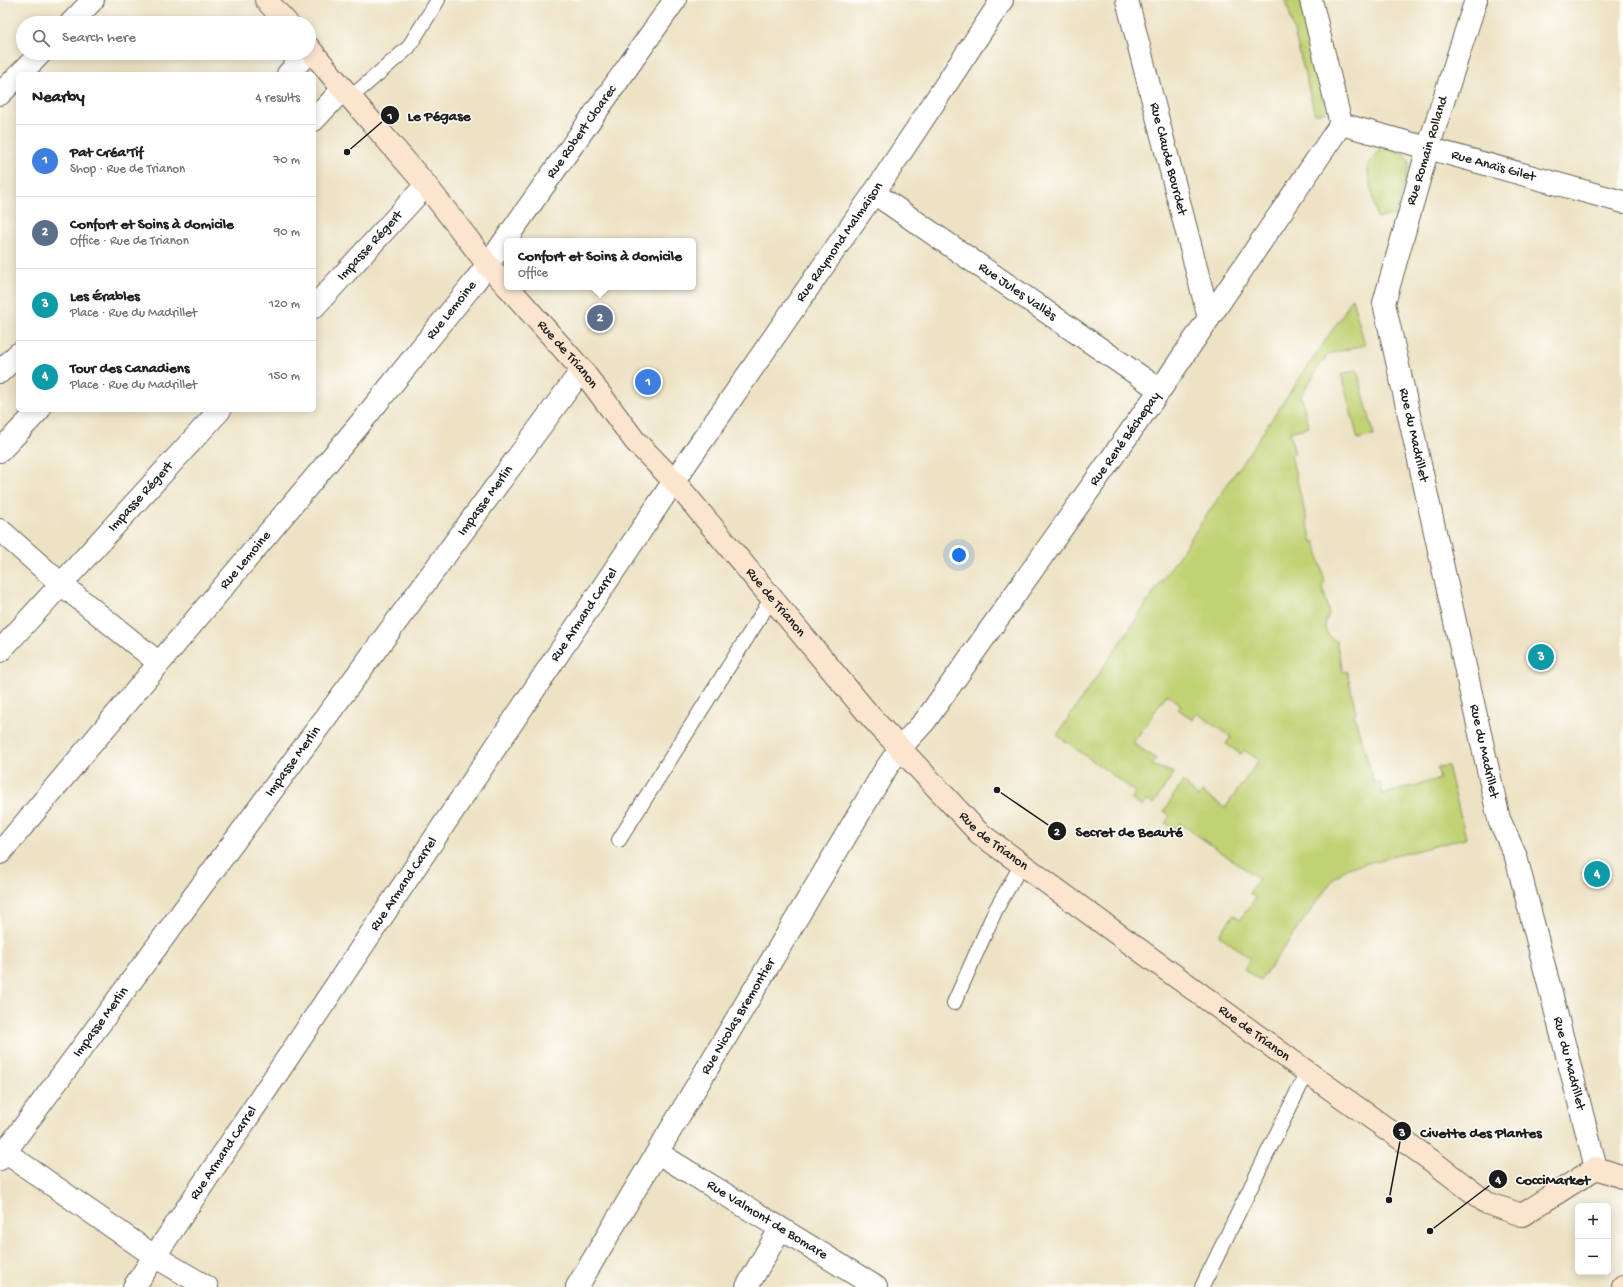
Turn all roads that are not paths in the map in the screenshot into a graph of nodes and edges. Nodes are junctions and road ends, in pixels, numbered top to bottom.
1 (94, 0) edge
2 (266, 0) edge
3 (438, 0) edge
4 (675, 0) edge
5 (1002, 0) edge
6 (1127, 0) edge
7 (1311, 0) edge
8 (1476, 0) edge
9 (78, 16) edge
10 (281, 16) edge
11 (316, 59) edge
12 (34, 60) edge
13 (301, 60) edge
14 (22, 72) edge
15 (290, 72) edge
16 (16, 78) edge
17 (0, 94) edge
18 (346, 94) junction
19 (316, 118) edge
20 (1341, 124) junction
21 (1428, 148) junction
22 (426, 184) junction
23 (874, 193) junction
24 (1623, 202) edge
25 (506, 238) edge
26 (504, 241) edge
27 (488, 264) junction
28 (504, 282) edge
29 (512, 290) edge
30 (1384, 303) joint
31 (316, 305) edge
32 (1209, 318) junction
33 (16, 356) edge
34 (582, 370) junction
35 (0, 372) edge
36 (1160, 390) junction
37 (37, 412) edge
38 (218, 412) edge
39 (0, 452) edge
40 (674, 481) junction
41 (0, 530) edge
42 (61, 584) junction
43 (772, 598) junction
44 (0, 651) edge
45 (159, 663) junction
46 (901, 747) junction
47 (619, 840) dead end
48 (0, 853) edge
49 (1022, 864) junction
50 (954, 1003) dead end
51 (1307, 1072) junction
52 (658, 1153) junction
53 (3, 1156) edge
54 (1596, 1168) junction
55 (1623, 1177) edge
56 (780, 1230) junction
57 (154, 1256) junction
58 (134, 1287) edge
59 (208, 1287) edge
60 (577, 1287) edge
61 (747, 1287) edge
62 (876, 1287) edge
63 (1202, 1287) edge

1 - 9 street
2 - 10 street
3 - 18 lane
4 - 25 street, Rue Robert Cloarec
5 - 23 street, Rue Raymond Malmaison
6 - 32 street, Rue Claude Bourdet
7 - 20 street
8 - 21 street, Rue Romain Rolland
11 - 18 street, Rue de Trianon
12 - 14 street
13 - 15 street
16 - 17 street
18 - 19 street
18 - 22 street, Rue de Trianon
20 - 21 street, Rue Anaïs Gilet
20 - 32 street, Rue René Béchepay
21 - 24 street, Rue Anaïs Gilet
21 - 30 street, Rue Romain Rolland
22 - 27 street, Rue de Trianon
22 - 31 street, Impasse Régert
23 - 36 street, Rue Jules Vallès
23 - 40 street, Rue Raymond Malmaison
26 - 27 street, Rue Robert Cloarec
27 - 28 street, Rue de Trianon
27 - 45 street, Rue Lemoine
29 - 34 street, Rue de Trianon
30 - 54 street, Rue du Madrillet
32 - 36 street, Rue René Béchepay
33 - 35 street
34 - 40 street, Rue de Trianon
34 - 53 street, Impasse Merlin
36 - 46 street, Rue René Béchepay
37 - 39 street
38 - 42 street, Impasse Régert
40 - 43 street, Rue de Trianon
40 - 57 street, Rue Armand Carrel
41 - 42 street
42 - 44 street, Impasse Régert
42 - 45 street
43 - 46 street, Rue de Trianon
43 - 47 lane
45 - 48 street, Rue Lemoine
46 - 49 street, Rue de Trianon
46 - 52 street, Rue Nicolas Bremontier
49 - 50 lane
49 - 51 street, Rue de Trianon
51 - 54 street, Rue de Trianon
51 - 63 lane
52 - 56 street, Rue Valmont de Bomare
52 - 60 street, Rue Nicolas Bremontier
53 - 57 street, Impasse Merlin
54 - 55 street
56 - 61 street
56 - 62 street, Rue Valmont de Bomare
57 - 58 street, Rue Armand Carrel
57 - 59 street, Impasse Merlin

